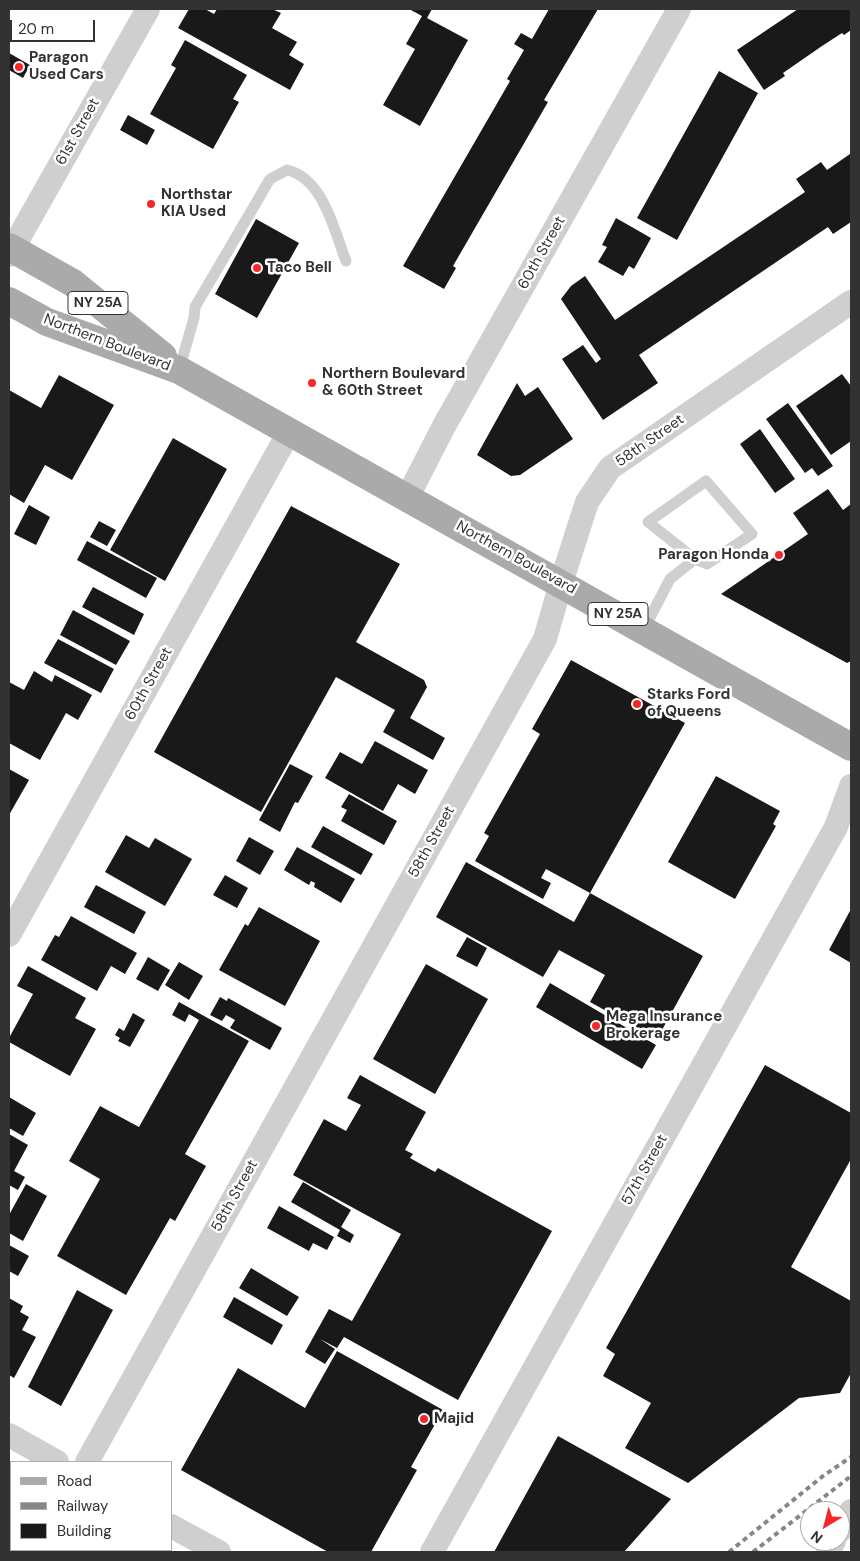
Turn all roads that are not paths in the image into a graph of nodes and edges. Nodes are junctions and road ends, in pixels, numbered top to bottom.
1 (148, 9) edge
2 (679, 9) edge
3 (10, 250) edge
4 (346, 261) dead end
5 (9, 301) edge
6 (851, 302) edge
7 (179, 370) junction
8 (289, 432) junction
9 (407, 498) junction
10 (696, 559) junction
11 (561, 582) junction
12 (644, 629) junction
13 (851, 747) edge
14 (851, 786) edge
15 (9, 935) edge
16 (9, 1435) edge
17 (55, 1461) edge
18 (89, 1461) edge
19 (172, 1527) edge
20 (219, 1552) edge
21 (432, 1552) edge

1 - 3 street, 61st Street
2 - 9 street, 60th Street
3 - 7 main road, Northern Boulevard / NY 25A
4 - 7 lane
5 - 7 main road, Northern Boulevard / NY 25A
6 - 11 street, 58th Street
7 - 8 main road, Northern Boulevard / NY 25A
8 - 9 main road, Northern Boulevard / NY 25A
8 - 15 street, 60th Street
9 - 11 main road, Northern Boulevard / NY 25A
10 - 10 lane
10 - 12 lane
11 - 12 main road, Northern Boulevard / NY 25A
11 - 18 street, 58th Street
12 - 13 main road, Northern Boulevard / NY 25A
14 - 21 street, 57th Street
16 - 17 street
19 - 20 street

